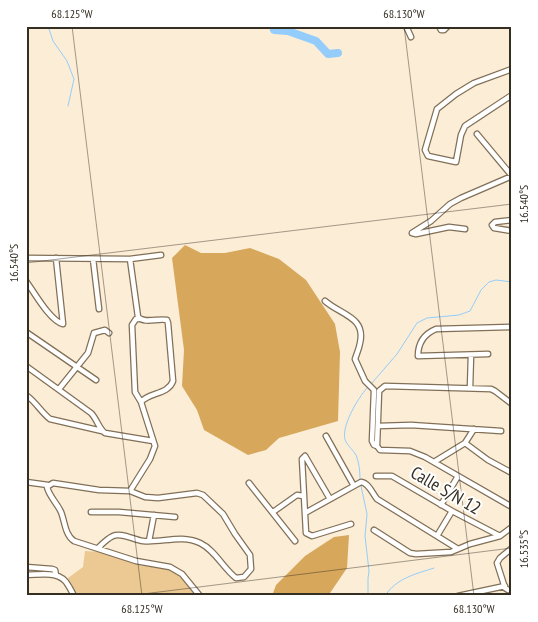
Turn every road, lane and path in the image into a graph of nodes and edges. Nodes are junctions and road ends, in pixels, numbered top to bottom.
1 (406, 26) edge
2 (438, 26) edge
3 (448, 26) edge
4 (411, 37) dead end
5 (512, 69) edge
6 (512, 95) edge
7 (477, 134) dead end
8 (512, 176) edge
9 (512, 220) edge
10 (465, 229) dead end
11 (512, 232) edge
12 (161, 255) dead end
13 (26, 258) edge
14 (56, 258) junction
15 (92, 259) junction
16 (130, 259) junction
17 (27, 285) edge
18 (326, 301) dead end
19 (98, 309) dead end
20 (139, 319) junction
21 (512, 327) edge
22 (26, 332) edge
23 (109, 333) dead end
24 (488, 354) dead end
25 (471, 356) junction
26 (26, 366) edge
27 (76, 367) junction
28 (96, 380) dead end
29 (470, 388) junction
30 (59, 389) junction
31 (26, 395) edge
32 (141, 402) junction
33 (512, 404) edge
34 (378, 426) junction
35 (474, 430) junction
36 (102, 431) junction
37 (501, 431) dead end
38 (326, 436) dead end
39 (153, 441) junction
40 (465, 443) junction
41 (377, 446) junction
42 (434, 462) junction
43 (511, 471) edge
44 (376, 476) dead end
45 (458, 476) junction
46 (26, 482) edge
47 (249, 483) dead end
48 (48, 485) junction
49 (354, 486) junction
50 (130, 491) junction
51 (303, 496) junction
52 (330, 499) junction
53 (441, 504) junction
54 (512, 507) edge
55 (452, 511) junction
56 (90, 512) dead end
57 (273, 512) junction
58 (305, 513) junction
59 (154, 515) junction
60 (175, 517) dead end
61 (351, 524) dead end
62 (512, 527) edge
63 (374, 530) dead end
64 (437, 536) junction
65 (500, 536) junction
66 (149, 541) junction
67 (295, 541) dead end
68 (98, 548) junction
69 (512, 548) edge
70 (458, 549) junction
71 (26, 567) edge
72 (26, 575) edge
73 (56, 575) junction
74 (508, 588) edge
75 (74, 596) edge
76 (200, 596) edge
77 (458, 596) edge

1 - 4 street
2 - 3 street
5 - 6 street
7 - 8 street
8 - 10 street
9 - 11 street
12 - 16 street
13 - 14 street
14 - 15 street
14 - 17 street
15 - 16 street
15 - 19 street
16 - 20 street
18 - 41 street
20 - 32 street
20 - 32 street
21 - 25 street
22 - 27 street
23 - 27 street
24 - 25 street
25 - 29 street
26 - 30 street
27 - 28 street
27 - 30 street
29 - 33 street
29 - 34 street
30 - 36 street
31 - 36 street
32 - 39 street
34 - 35 street
34 - 41 street
35 - 37 street
35 - 40 street
36 - 39 street
38 - 49 street
39 - 50 street
40 - 42 street
40 - 43 street
41 - 42 street
42 - 45 street
44 - 53 street, Calle S/N 12
45 - 53 street
45 - 54 street
46 - 48 street
47 - 57 street
48 - 50 street
48 - 68 street
49 - 52 street
49 - 64 street
50 - 66 street
51 - 52 street
51 - 57 street
51 - 58 street
52 - 58 street
53 - 55 street, Calle S/N 12
55 - 64 street
55 - 65 street, Calle S/N 12
56 - 59 street
57 - 67 street
58 - 61 street
59 - 60 street
59 - 66 street
62 - 65 street
63 - 70 street
64 - 70 street
65 - 70 street
66 - 68 street
68 - 76 street
69 - 74 street
71 - 73 street
72 - 73 street
73 - 75 street
74 - 77 street

